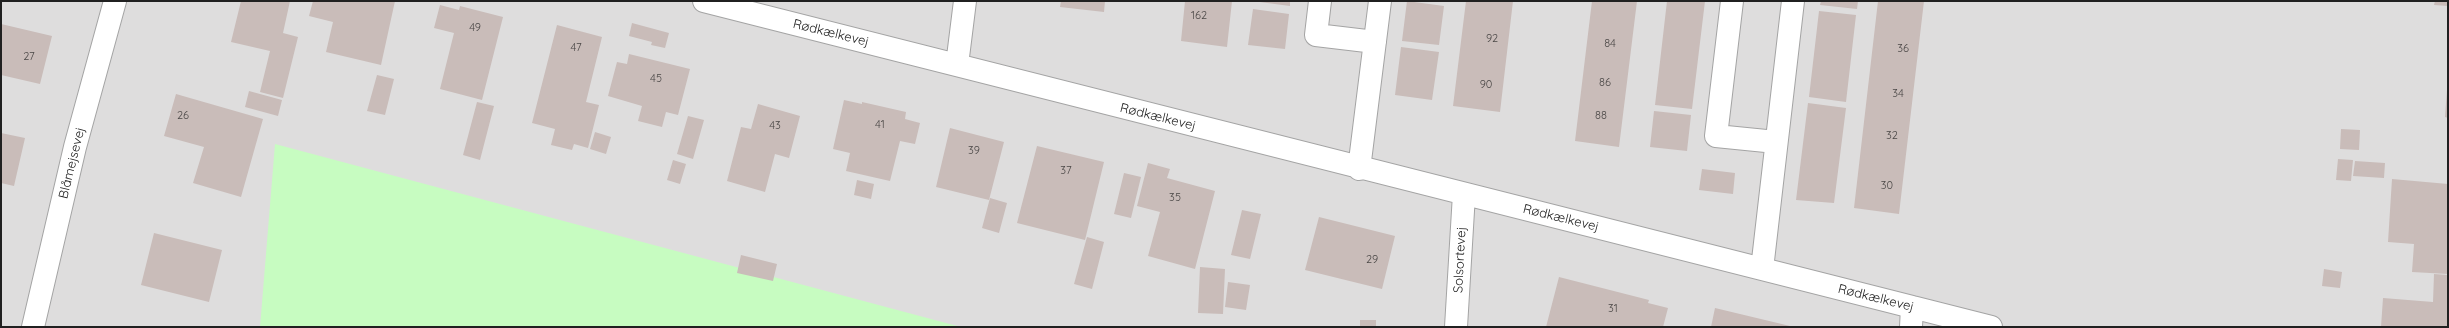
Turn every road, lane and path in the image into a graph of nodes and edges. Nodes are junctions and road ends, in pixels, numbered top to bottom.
1 (115, 1) edge
2 (704, 1) edge
3 (965, 1) edge
4 (1320, 1) edge
5 (1380, 1) edge
6 (1732, 1) edge
7 (1793, 1) edge
8 (1375, 42) junction
9 (957, 65) junction
10 (1776, 142) junction
11 (1359, 169) junction
12 (1464, 194) junction
13 (1762, 269) junction
14 (1912, 317) edge
15 (33, 327) edge
16 (1456, 327) edge
17 (1991, 327) edge

1 - 15 street, Blåmejsevej
2 - 9 street, Rødkælkevej
3 - 9 street
4 - 8 street
5 - 8 street
6 - 10 street
7 - 10 street
8 - 11 street
9 - 11 street, Rødkælkevej
10 - 13 street
11 - 12 street, Rødkælkevej
12 - 13 street, Rødkælkevej
12 - 16 street, Solsortevej
13 - 14 street, Rødkælkevej
14 - 17 street, Rødkælkevej

